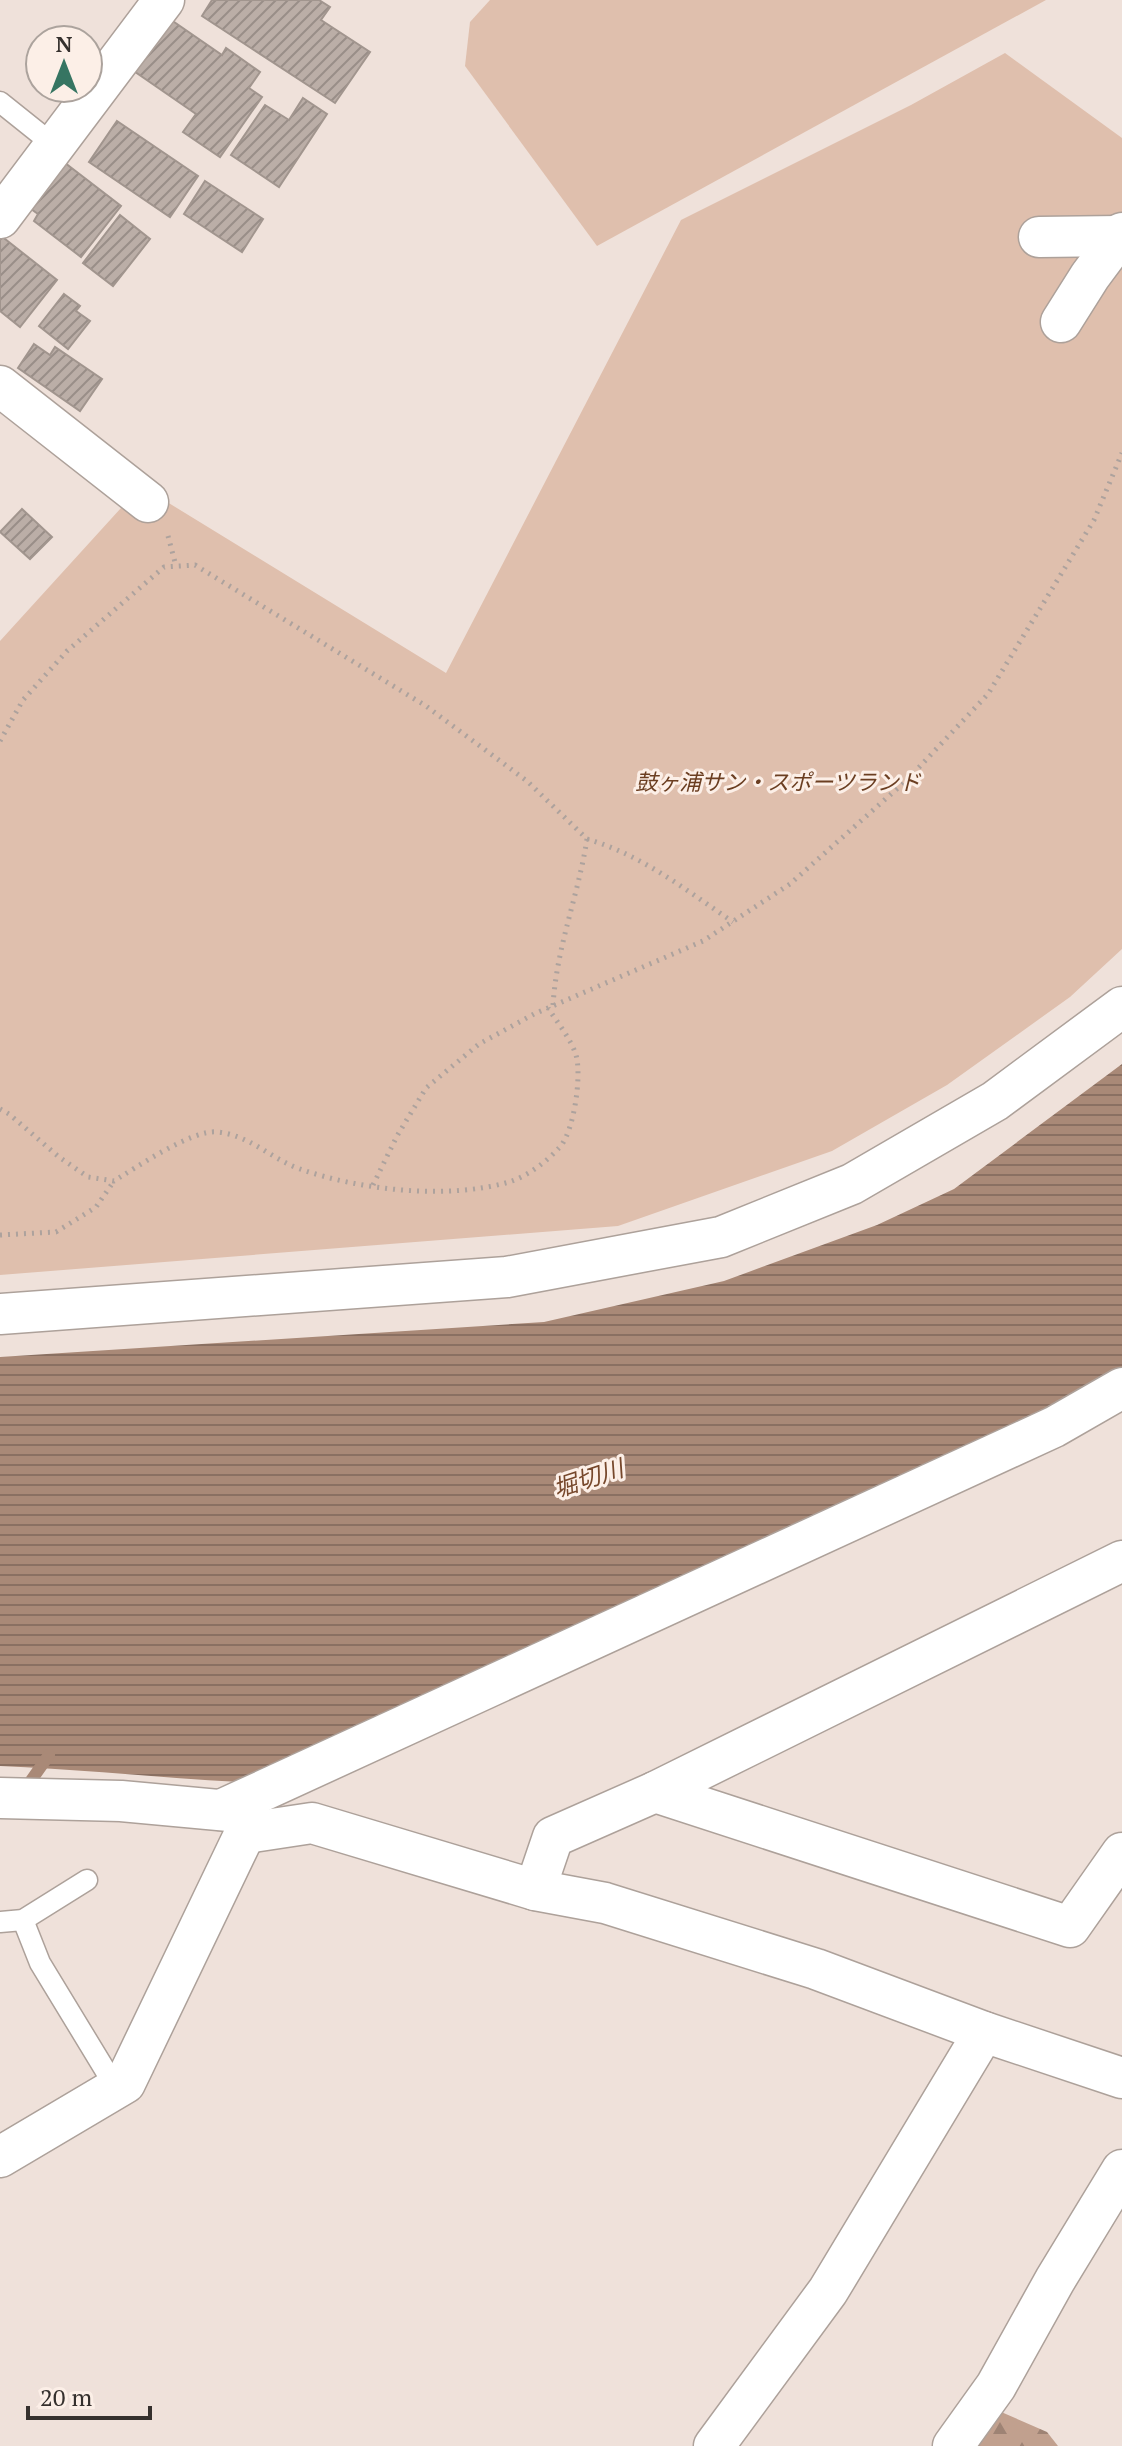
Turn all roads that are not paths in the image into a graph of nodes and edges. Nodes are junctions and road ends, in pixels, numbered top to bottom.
1 (164, 0) edge
2 (0, 102) edge
3 (55, 146) junction
4 (0, 218) edge
5 (1121, 234) edge
6 (1039, 237) dead end
7 (1061, 322) dead end
8 (0, 386) edge
9 (148, 502) dead end
10 (1122, 1007) edge
11 (0, 1314) edge
12 (1122, 1388) edge
13 (1122, 1561) edge
14 (655, 1792) junction
15 (0, 1798) edge
16 (233, 1821) junction
17 (1122, 1853) edge
18 (87, 1880) dead end
19 (535, 1890) junction
20 (23, 1920) junction
21 (0, 1922) edge
22 (984, 2032) junction
23 (1122, 2078) edge
24 (116, 2088) junction
25 (0, 2157) edge
26 (1122, 2170) edge
27 (714, 2446) edge
28 (953, 2446) edge

1 - 3 street
2 - 3 lane
3 - 4 street
5 - 6 street
5 - 7 street
8 - 9 street
10 - 11 street
12 - 16 street
13 - 14 street
14 - 17 street
14 - 19 street
15 - 16 street
16 - 19 street
16 - 24 street
18 - 20 lane
19 - 22 street
20 - 21 lane
20 - 24 lane
22 - 23 street
22 - 27 street
24 - 25 street
26 - 28 street

